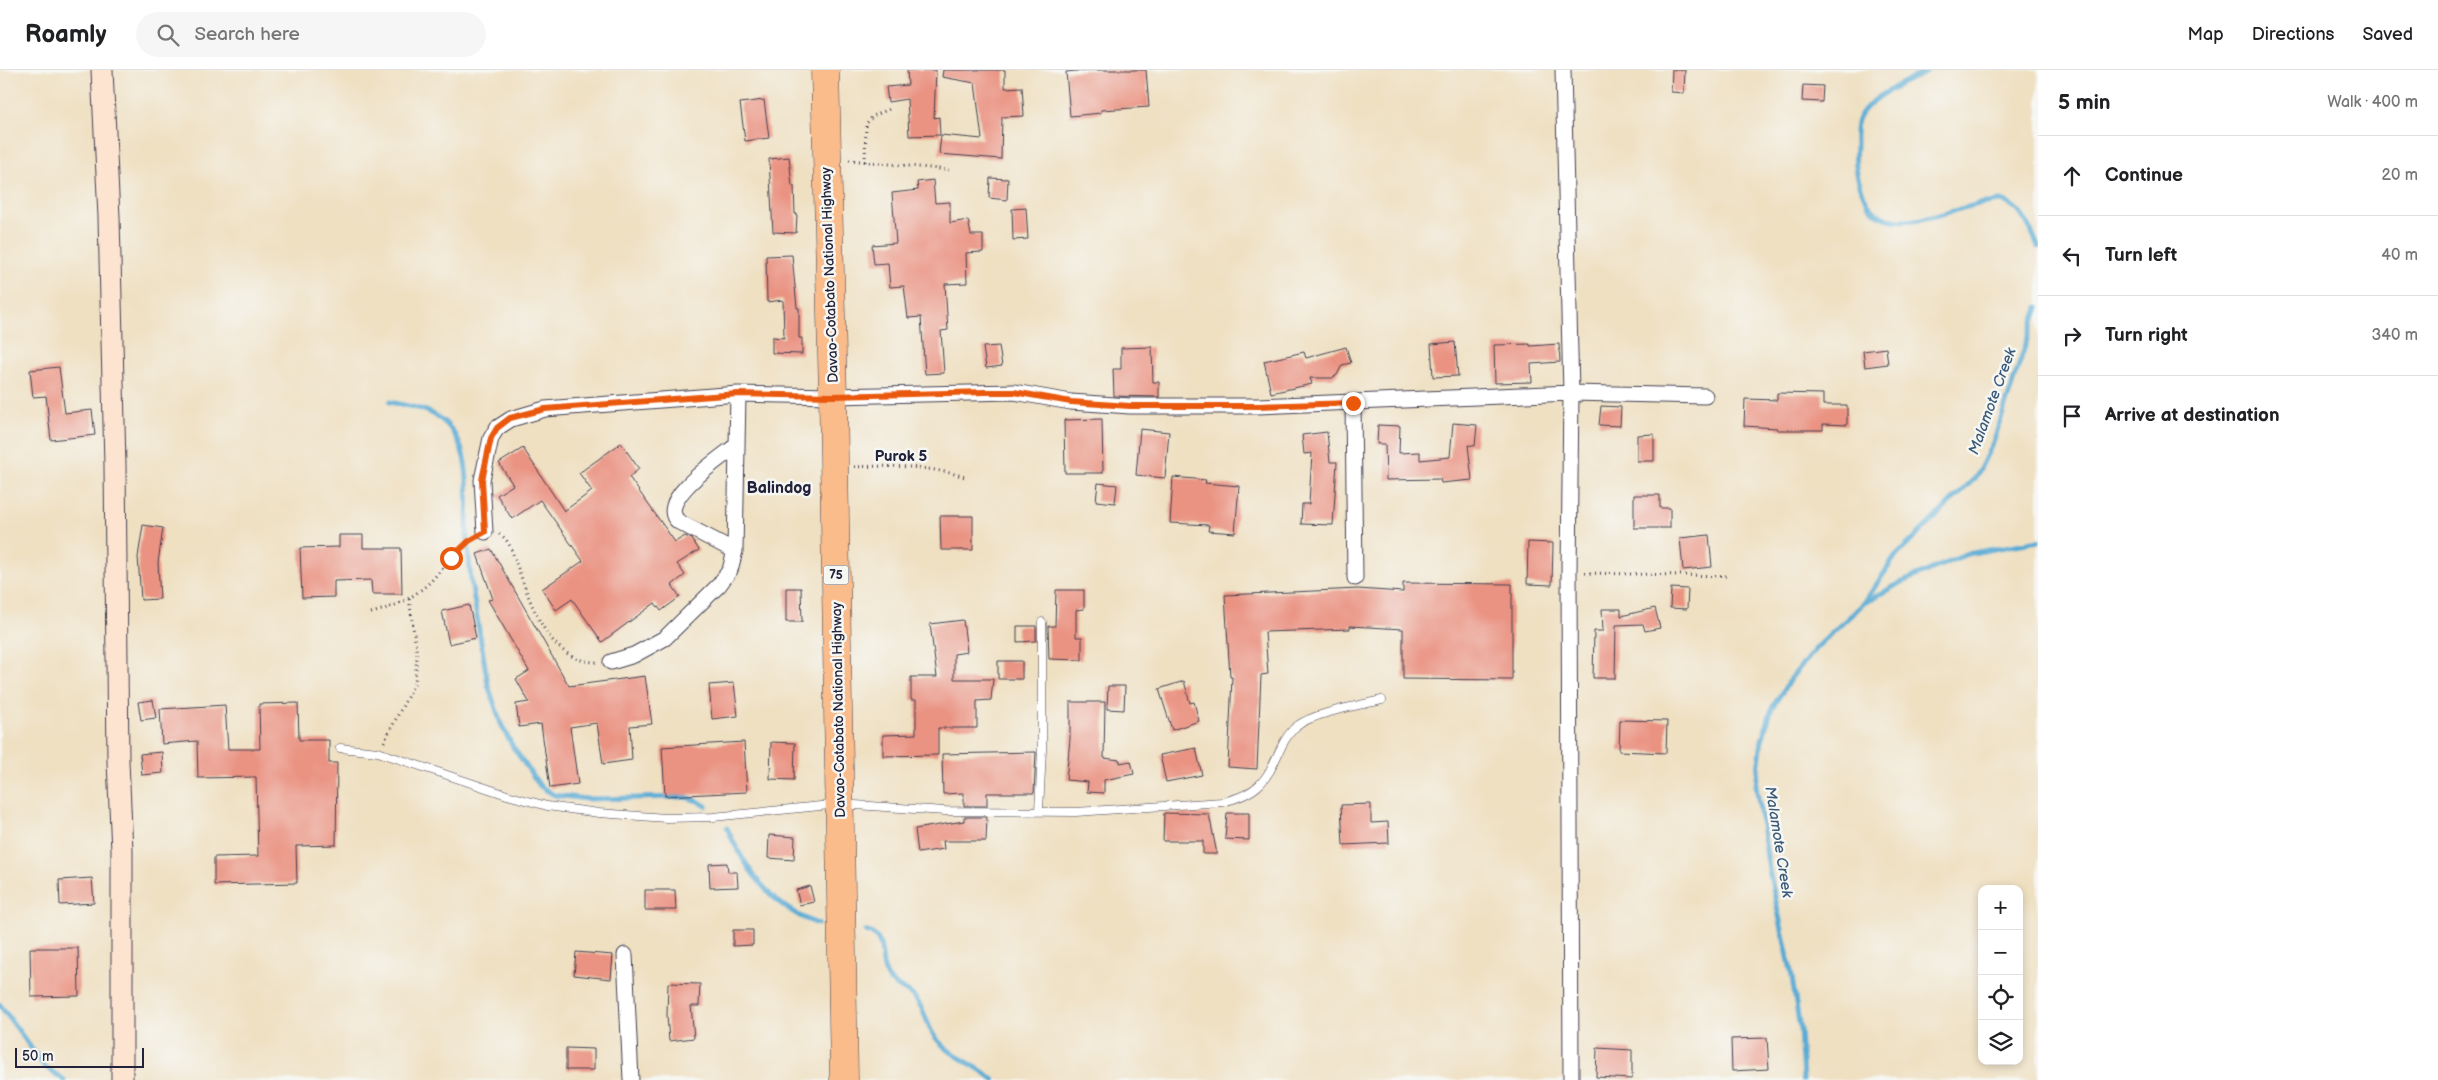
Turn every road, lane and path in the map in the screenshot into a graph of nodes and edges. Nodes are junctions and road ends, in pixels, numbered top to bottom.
1 (102, 70) edge
2 (824, 70) edge
3 (1563, 70) edge
4 (892, 108) dead end
5 (826, 157) junction
6 (865, 162) junction
7 (948, 170) dead end
8 (1571, 393) junction
9 (738, 394) junction
10 (833, 396) junction
11 (1705, 396) dead end
12 (1353, 403) junction
13 (737, 445) junction
14 (834, 468) junction
15 (965, 477) dead end
16 (485, 532) junction
17 (735, 551) junction
18 (1570, 573) junction
19 (1729, 576) dead end
20 (1355, 578) dead end
21 (410, 598) junction
22 (371, 613) dead end
23 (1042, 622) dead end
24 (611, 662) joint
25 (1382, 700) dead end
26 (340, 748) dead end
27 (378, 752) junction
28 (840, 804) junction
29 (1039, 811) junction
30 (625, 955) dead end
31 (122, 1080) edge
32 (631, 1080) edge
33 (844, 1080) edge
34 (1571, 1080) edge

1 - 31 street
2 - 5 highway, Davao-Cotabato National Highway / 75
3 - 8 street
4 - 6 path
5 - 6 path
5 - 10 highway, Davao-Cotabato National Highway / 75
6 - 7 path
8 - 11 street
8 - 12 street
8 - 18 street
9 - 10 street
9 - 13 street
9 - 16 street
10 - 12 street
10 - 14 highway, Davao-Cotabato National Highway / 75
12 - 20 street
13 - 17 street
13 - 17 street
14 - 15 path
14 - 28 highway, Davao-Cotabato National Highway / 75
16 - 21 path
16 - 24 path
17 - 24 street
18 - 19 path
18 - 34 street
21 - 22 path
21 - 27 path
23 - 29 lane
25 - 29 lane
26 - 27 lane
27 - 28 lane
28 - 29 lane
28 - 33 highway, Davao-Cotabato National Highway / 75
30 - 32 street

